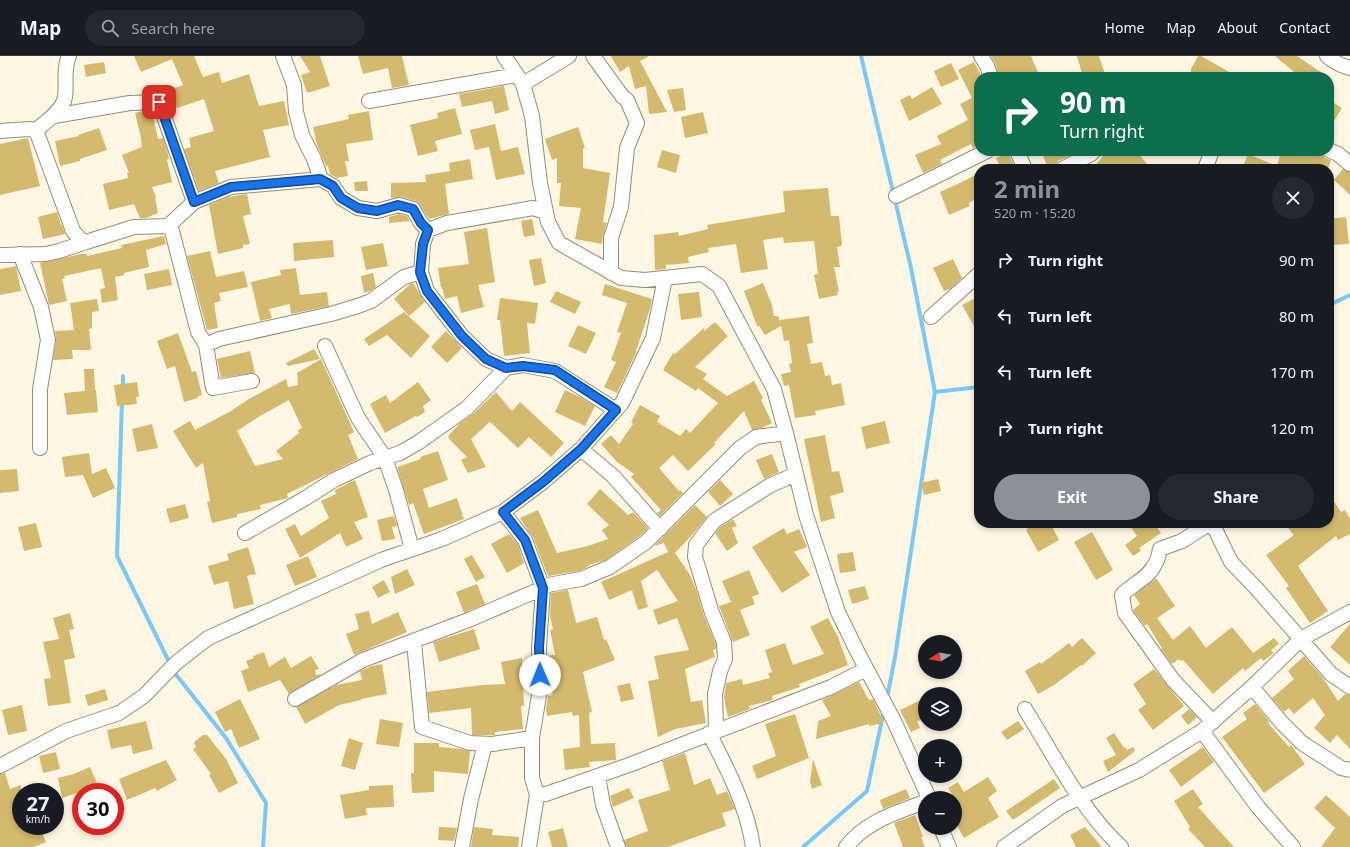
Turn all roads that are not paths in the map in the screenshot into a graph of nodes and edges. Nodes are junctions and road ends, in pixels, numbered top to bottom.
1 (69, 56) edge
2 (283, 56) edge
3 (504, 56) edge
4 (569, 56) edge
5 (593, 56) edge
6 (981, 56) edge
7 (1327, 56) edge
8 (1350, 68) edge
9 (989, 72) edge
10 (520, 80) junction
11 (369, 101) dead end
12 (54, 116) junction
13 (36, 130) junction
14 (0, 131) edge
15 (1334, 152) edge
16 (977, 156) edge
17 (1087, 156) edge
18 (1072, 164) edge
19 (1350, 164) edge
20 (320, 179) junction
21 (896, 196) dead end
22 (194, 202) junction
23 (546, 212) junction
24 (168, 226) junction
25 (428, 230) junction
26 (86, 242) junction
27 (20, 254) junction
28 (0, 255) edge
29 (420, 272) junction
30 (611, 273) junction
31 (666, 278) junction
32 (974, 278) edge
33 (931, 317) dead end
34 (206, 344) junction
35 (325, 346) dead end
36 (506, 368) junction
37 (252, 381) dead end
38 (616, 410) junction
39 (786, 433) junction
40 (40, 448) dead end
41 (581, 449) junction
42 (385, 458) junction
43 (796, 474) junction
44 (503, 512) junction
45 (1203, 528) edge
46 (1214, 528) edge
47 (660, 529) junction
48 (245, 532) dead end
49 (412, 549) junction
50 (543, 588) junction
51 (1350, 612) edge
52 (1301, 639) junction
53 (414, 642) junction
54 (866, 669) junction
55 (1252, 687) junction
56 (1350, 687) edge
57 (295, 699) dead end
58 (1025, 709) dead end
59 (1212, 722) junction
60 (1202, 731) junction
61 (713, 732) junction
62 (532, 738) junction
63 (484, 744) junction
64 (0, 766) edge
65 (1350, 770) edge
66 (598, 776) junction
67 (926, 791) edge
68 (537, 795) junction
69 (1080, 797) junction
70 (918, 804) edge
71 (944, 835) edge
72 (462, 847) edge
73 (529, 847) edge
74 (618, 847) edge
75 (753, 847) edge
76 (846, 847) edge
77 (949, 847) edge
78 (1004, 847) edge
79 (1121, 847) edge
80 (1293, 847) edge

1 - 12 street
2 - 20 street
3 - 10 street
4 - 10 street
5 - 30 street
6 - 9 street
7 - 8 street
10 - 11 street
10 - 23 street
12 - 13 street
12 - 22 street
13 - 14 street
13 - 26 street
15 - 19 street
16 - 21 street
17 - 18 street
20 - 22 street
20 - 25 street
22 - 24 street
23 - 25 street
23 - 30 street
24 - 26 street
24 - 34 street
25 - 29 street
26 - 27 street
27 - 28 street
27 - 40 street
29 - 34 street
29 - 36 street
30 - 31 street
31 - 38 street
31 - 39 street
32 - 33 street
34 - 37 street
35 - 42 street
36 - 38 street
36 - 42 street
38 - 41 street
39 - 43 street
39 - 47 street
41 - 44 street
41 - 47 street
42 - 48 street
42 - 49 street
43 - 54 street
43 - 61 street
44 - 49 street
44 - 50 street
45 - 59 street
46 - 52 street
47 - 50 street
49 - 64 street
50 - 53 street
50 - 62 street
51 - 52 street
52 - 55 street
52 - 56 street
53 - 57 street
53 - 63 street
54 - 61 street
54 - 67 street
55 - 59 street
55 - 65 street
58 - 69 street
59 - 60 street
60 - 69 street
60 - 80 street
61 - 66 street
61 - 75 street
62 - 63 street
62 - 68 street
63 - 72 street
66 - 68 street
66 - 74 street
68 - 73 street
69 - 78 street
69 - 79 street
70 - 76 street
71 - 77 street

